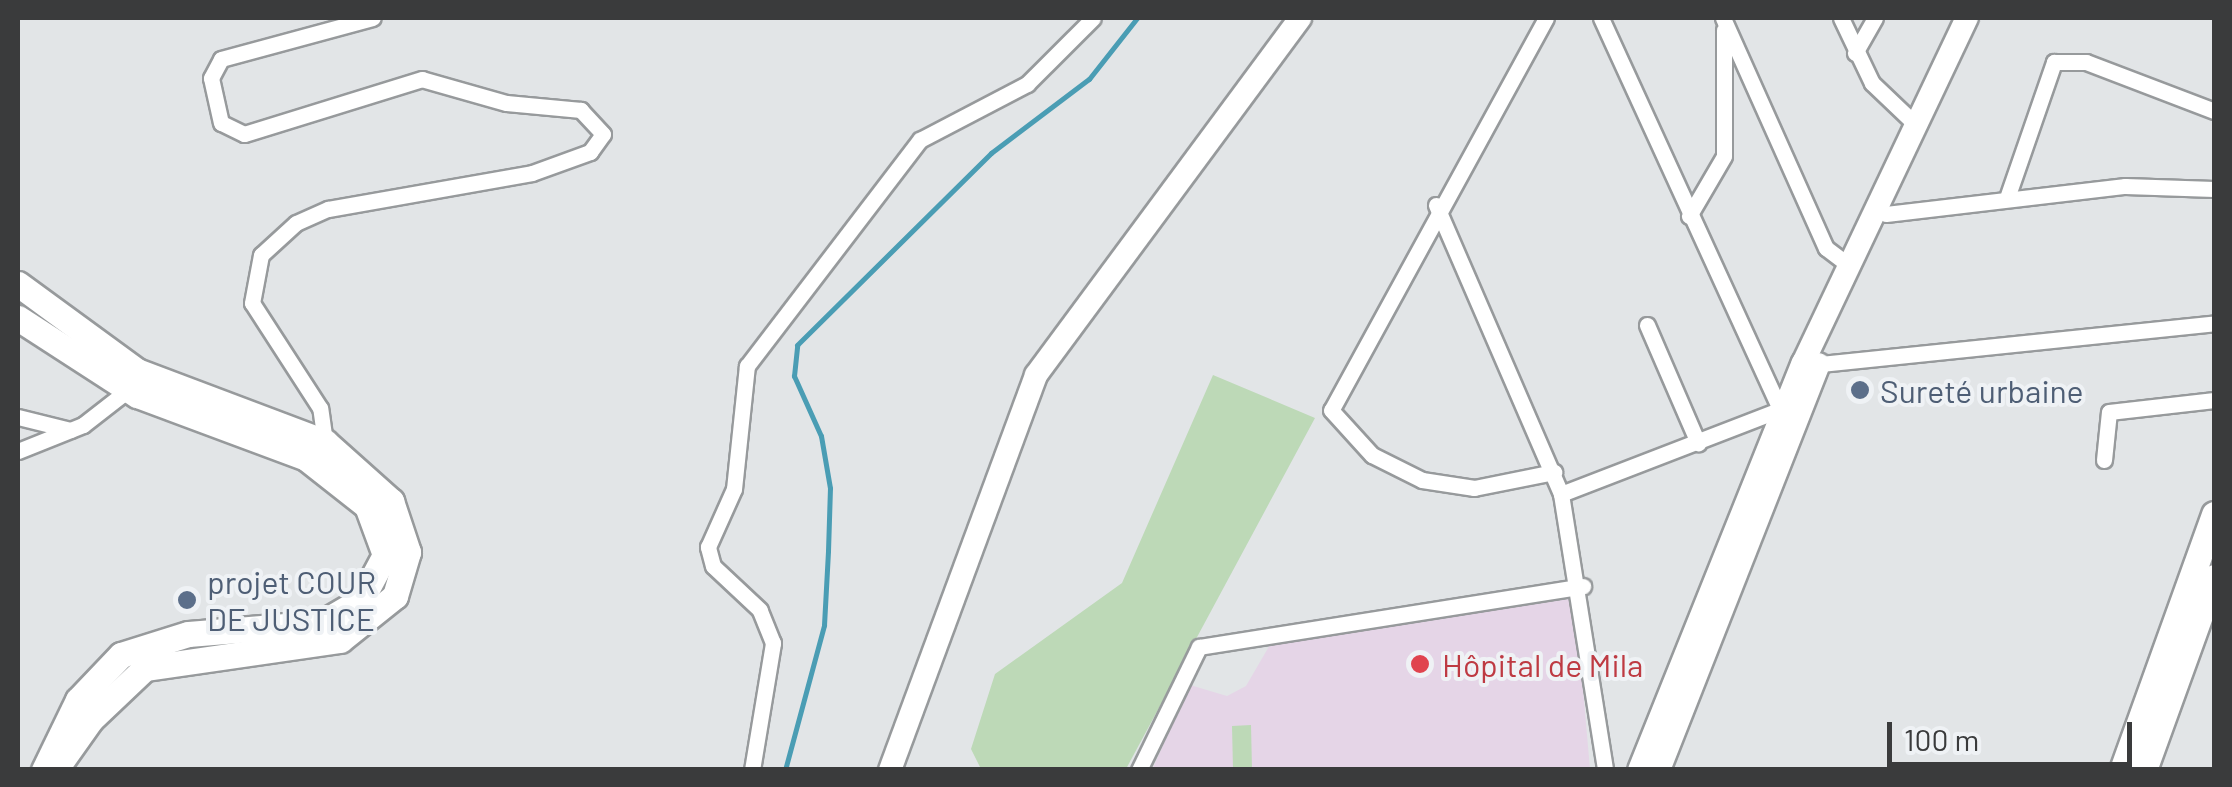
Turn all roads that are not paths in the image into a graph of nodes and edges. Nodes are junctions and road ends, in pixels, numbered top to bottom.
1 (373, 18) edge
2 (1093, 18) edge
3 (1300, 18) edge
4 (1546, 18) edge
5 (1601, 18) edge
6 (1841, 18) edge
7 (1875, 18) edge
8 (1968, 18) edge
9 (1982, 18) edge
10 (1723, 19) edge
11 (1856, 53) junction
12 (2214, 111) edge
13 (1914, 123) junction
14 (2214, 189) edge
15 (2008, 195) junction
16 (1436, 204) junction
17 (1886, 214) junction
18 (1689, 216) junction
19 (1847, 264) junction
20 (18, 284) edge
21 (18, 318) edge
22 (2214, 323) edge
23 (1647, 325) dead end
24 (1810, 365) junction
25 (128, 390) junction
26 (2214, 400) edge
27 (1779, 412) junction
28 (18, 417) edge
29 (70, 430) junction
30 (325, 442) junction
31 (1698, 442) junction
32 (18, 451) edge
33 (2104, 460) dead end
34 (1554, 472) junction
35 (1561, 494) junction
36 (2214, 514) edge
37 (2214, 581) edge
38 (1583, 586) junction
39 (44, 770) edge
40 (55, 770) edge
41 (752, 770) edge
42 (890, 770) edge
43 (1139, 770) edge
44 (1605, 770) edge
45 (1639, 770) edge
46 (1659, 770) edge
47 (2122, 770) edge
48 (2144, 770) edge

1 - 30 street
2 - 41 street
3 - 42 main road
4 - 16 street
5 - 18 street
6 - 11 street
7 - 11 street
8 - 13 main road
9 - 17 main road
10 - 18 street
10 - 19 street
11 - 13 street
12 - 15 street
13 - 19 main road
14 - 15 street
15 - 17 street
16 - 34 street
16 - 34 street
17 - 24 main road
18 - 27 street
19 - 24 main road
20 - 30 main road
21 - 25 main road
22 - 24 street
23 - 31 street
24 - 27 main road
24 - 46 main road
25 - 29 street
25 - 39 main road
26 - 33 street
27 - 31 street
27 - 45 main road
28 - 29 street
29 - 32 street
30 - 40 main road
31 - 35 street
34 - 35 street
35 - 38 street
36 - 47 main road
37 - 48 main road
38 - 43 street
38 - 44 street

